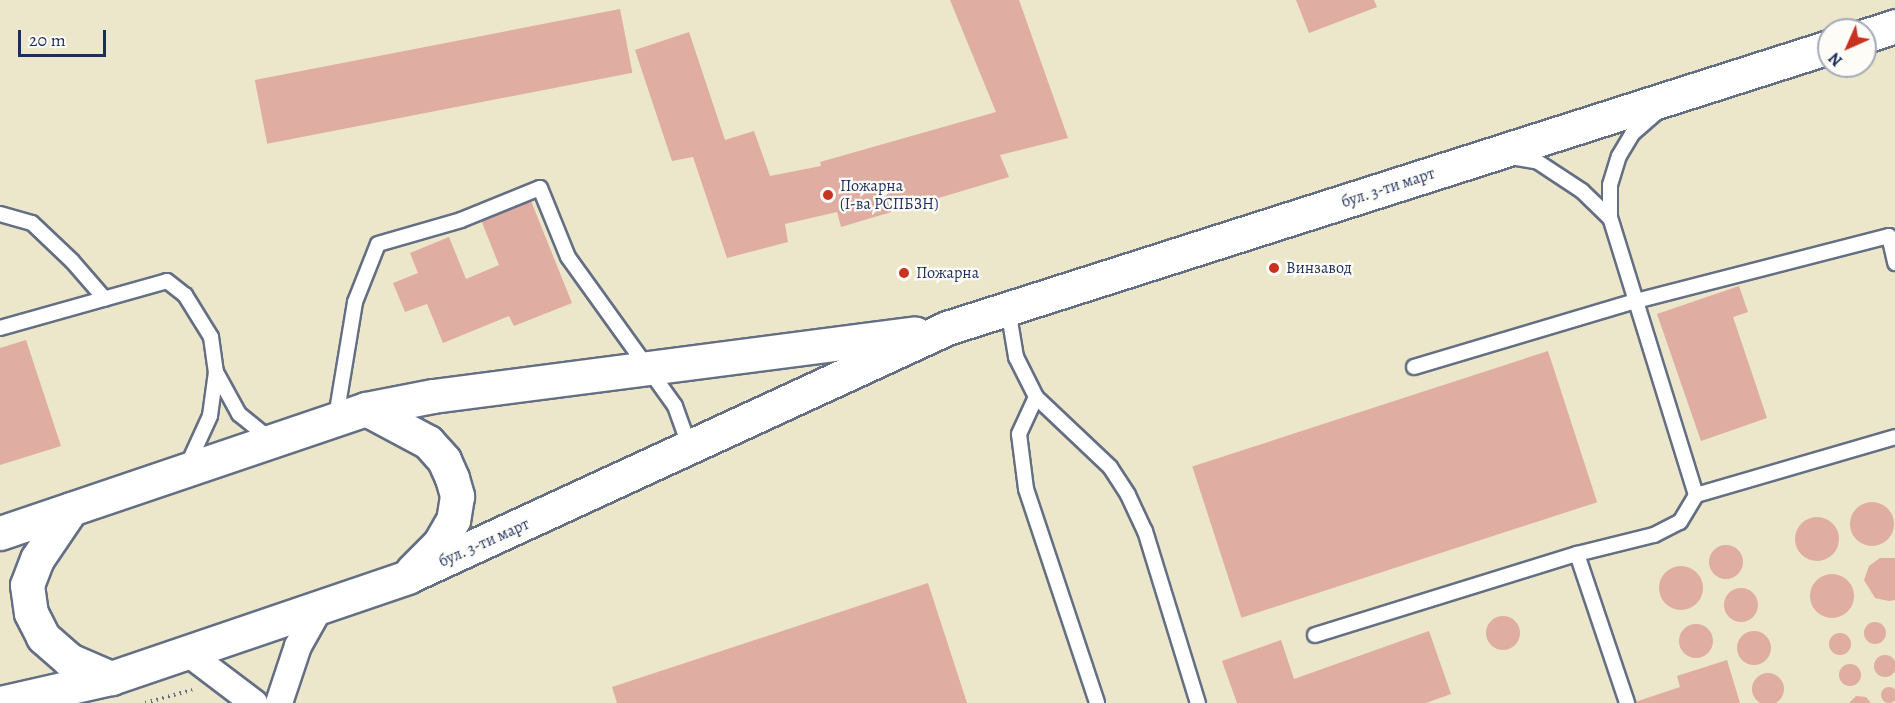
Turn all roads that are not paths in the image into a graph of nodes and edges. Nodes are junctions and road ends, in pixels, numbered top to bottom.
1 (1895, 26) edge
2 (1877, 32) edge
3 (1817, 51) edge
4 (1674, 97) junction
5 (1494, 154) junction
6 (0, 214) edge
7 (1610, 218) junction
8 (1895, 263) edge
9 (105, 299) junction
10 (1636, 301) junction
11 (1008, 309) junction
12 (0, 328) edge
13 (947, 328) junction
14 (646, 368) junction
15 (1414, 368) dead end
16 (216, 372) junction
17 (1036, 397) junction
18 (366, 409) junction
19 (336, 420) junction
20 (1895, 437) edge
21 (274, 442) junction
22 (690, 448) junction
23 (185, 470) junction
24 (1696, 495) junction
25 (71, 508) junction
26 (0, 532) edge
27 (1577, 554) junction
28 (407, 577) junction
29 (320, 608) junction
30 (1315, 635) dead end
31 (188, 653) junction
32 (111, 678) junction
33 (0, 703) edge
34 (254, 703) edge
35 (279, 703) edge
36 (1097, 703) edge
37 (1198, 703) edge
38 (1627, 703) edge

1 - 2 main road
3 - 4 main road, бул. 3-ти март
4 - 5 main road, бул. 3-ти март
4 - 7 lane
5 - 7 lane
5 - 11 main road, бул. 3-ти март
6 - 9 lane
7 - 10 lane
8 - 10 lane
9 - 12 lane
9 - 16 lane
10 - 15 lane
10 - 24 lane
11 - 13 main road, бул. 3-ти март
11 - 17 lane
13 - 14 main road, бул. 3-ти март
13 - 22 main road, бул. 3-ти март
14 - 18 main road, бул. 3-ти март
14 - 19 lane
14 - 22 lane
16 - 21 lane
16 - 23 lane
17 - 36 lane
17 - 37 lane
18 - 19 main road, бул. 3-ти март
18 - 28 main road
19 - 21 main road, бул. 3-ти март
20 - 24 lane
21 - 23 main road, бул. 3-ти март
22 - 28 main road, бул. 3-ти март
23 - 25 main road, бул. 3-ти март
24 - 27 lane
25 - 26 main road, бул. 3-ти март
25 - 32 main road
27 - 30 lane
27 - 38 lane
28 - 29 main road, бул. 3-ти март
29 - 31 main road, бул. 3-ти март
29 - 35 street
31 - 32 main road, бул. 3-ти март
31 - 34 street
32 - 33 main road, бул. 3-ти март

